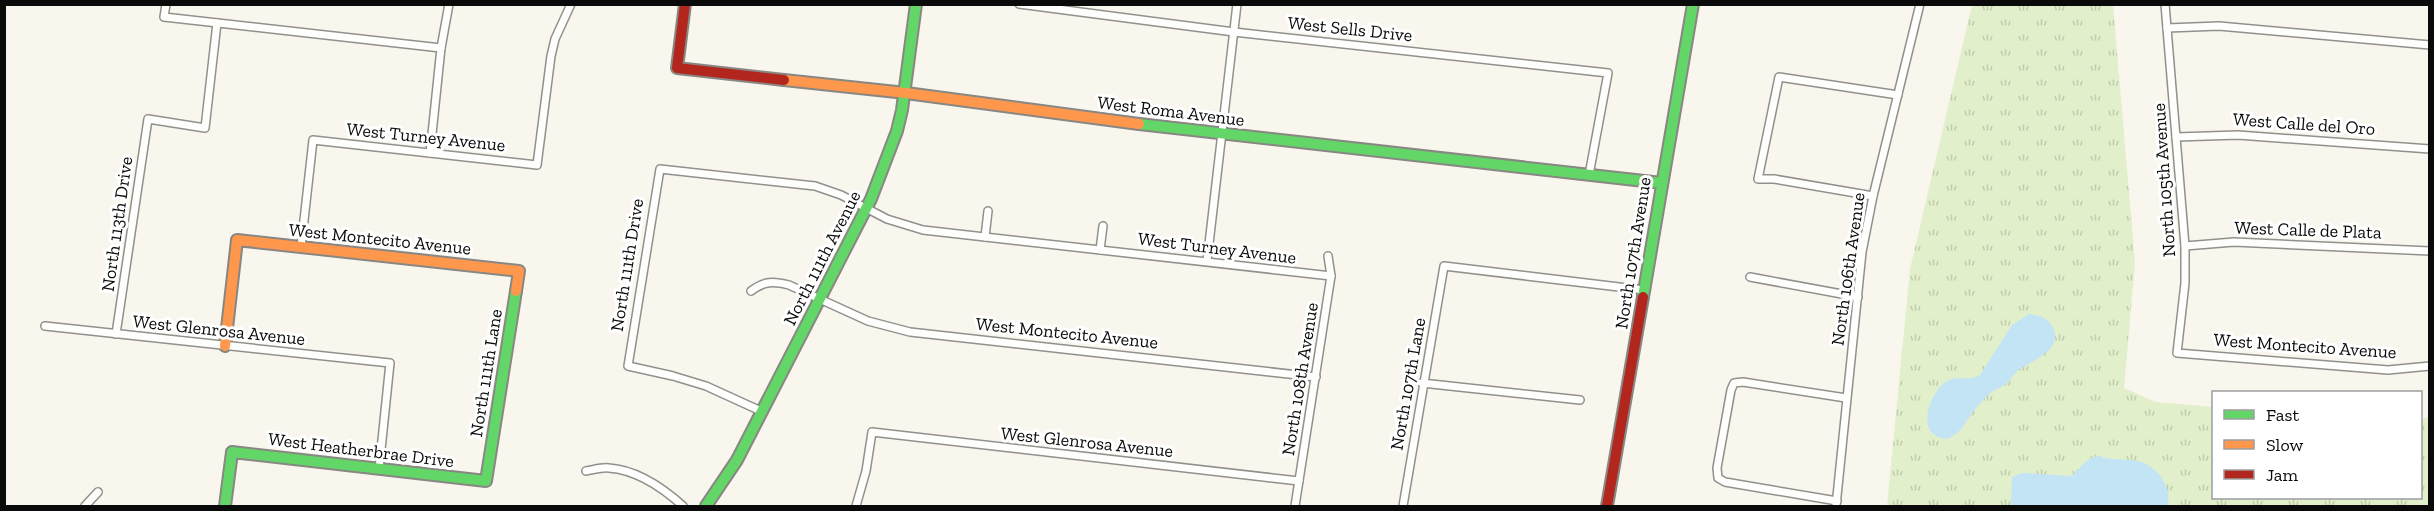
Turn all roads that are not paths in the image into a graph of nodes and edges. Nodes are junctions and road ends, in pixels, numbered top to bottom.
1 (166, 4) edge
2 (449, 4) edge
3 (571, 4) edge
4 (685, 4) edge
5 (916, 4) edge
6 (1019, 4) edge
7 (1237, 4) edge
8 (1693, 4) edge
9 (1920, 4) edge
10 (2165, 4) edge
11 (217, 23) junction
12 (2167, 28) junction
13 (1234, 32) junction
14 (2430, 45) edge
15 (441, 48) junction
16 (906, 93) junction
17 (1898, 95) junction
18 (1222, 135) junction
19 (2176, 137) junction
20 (2430, 149) edge
21 (430, 153) junction
22 (660, 169) joint
23 (1589, 175) junction
24 (1662, 183) junction
25 (1873, 196) junction
26 (867, 207) junction
27 (988, 212) dead end
28 (1103, 226) dead end
29 (985, 237) junction
30 (2185, 246) junction
31 (301, 247) junction
32 (1100, 250) junction
33 (2430, 251) edge
34 (1328, 256) dead end
35 (1207, 261) junction
36 (519, 271) joint
37 (1331, 276) junction
38 (1750, 277) dead end
39 (1644, 290) junction
40 (751, 291) dead end
41 (1858, 297) junction
42 (820, 299) junction
43 (45, 326) dead end
44 (116, 334) junction
45 (225, 346) junction
46 (2177, 353) joint
47 (2430, 366) edge
48 (1316, 378) junction
49 (1422, 383) junction
50 (1846, 398) junction
51 (1580, 400) dead end
52 (762, 412) junction
53 (378, 469) junction
54 (586, 471) dead end
55 (486, 481) joint
56 (1299, 481) junction
57 (98, 492) dead end
58 (1836, 504) edge
59 (85, 507) edge
60 (225, 507) edge
61 (683, 507) edge
62 (706, 507) edge
63 (856, 507) edge
64 (1295, 507) edge
65 (1403, 507) edge
66 (1607, 507) edge

1 - 11 street
2 - 15 street
3 - 21 street, West Turney Avenue
4 - 16 street, West Roma Avenue
5 - 16 street, North 111th Avenue
6 - 13 street, West Sells Drive
7 - 13 street
8 - 24 street, North 107th Avenue
9 - 17 street, North 106th Avenue
10 - 12 street, North 105th Avenue
11 - 15 street
11 - 44 street, North 113th Drive
12 - 14 street
12 - 19 street, North 105th Avenue
13 - 18 street
13 - 23 street, West Sells Drive
15 - 21 street
16 - 18 street, West Roma Avenue
16 - 26 street, North 111th Avenue
17 - 25 street, North 106th Avenue
17 - 25 street
18 - 23 street, West Roma Avenue
18 - 35 street
19 - 20 street, West Calle del Oro
19 - 30 street, North 105th Avenue
21 - 31 street, West Turney Avenue
22 - 26 street, West Turney Avenue
22 - 52 street, North 111th Drive
23 - 24 street, West Roma Avenue
24 - 39 street, North 107th Avenue
25 - 41 street, North 106th Avenue
26 - 29 street, West Turney Avenue
26 - 42 street, North 111th Avenue
27 - 29 street
28 - 32 street
29 - 32 street, West Turney Avenue
30 - 33 street, West Calle de Plata
30 - 46 street, North 105th Avenue
31 - 36 street, West Montecito Avenue
31 - 45 street, West Montecito Avenue
32 - 35 street, West Turney Avenue
34 - 37 street, North 108th Avenue
35 - 37 street, West Turney Avenue
36 - 55 street, North 111th Lane
37 - 48 street, North 108th Avenue
38 - 41 street
39 - 49 street, North 107th Lane
39 - 66 street, North 107th Avenue
40 - 42 street, West Montecito Avenue
41 - 50 street, North 106th Avenue
42 - 48 street, West Montecito Avenue
42 - 52 street, North 111th Avenue
43 - 44 street, West Glenrosa Avenue
44 - 45 street, West Glenrosa Avenue
45 - 53 street, West Glenrosa Avenue
46 - 47 street, West Montecito Avenue
48 - 56 street, North 108th Avenue
49 - 51 street
49 - 65 street, North 107th Lane
50 - 58 street, North 106th Avenue
50 - 58 street
52 - 62 street, North 111th Avenue
53 - 55 street, West Heatherbrae Drive
53 - 60 street, West Heatherbrae Drive
54 - 61 street
56 - 63 street, West Glenrosa Avenue
56 - 64 street, North 108th Avenue
57 - 59 street

